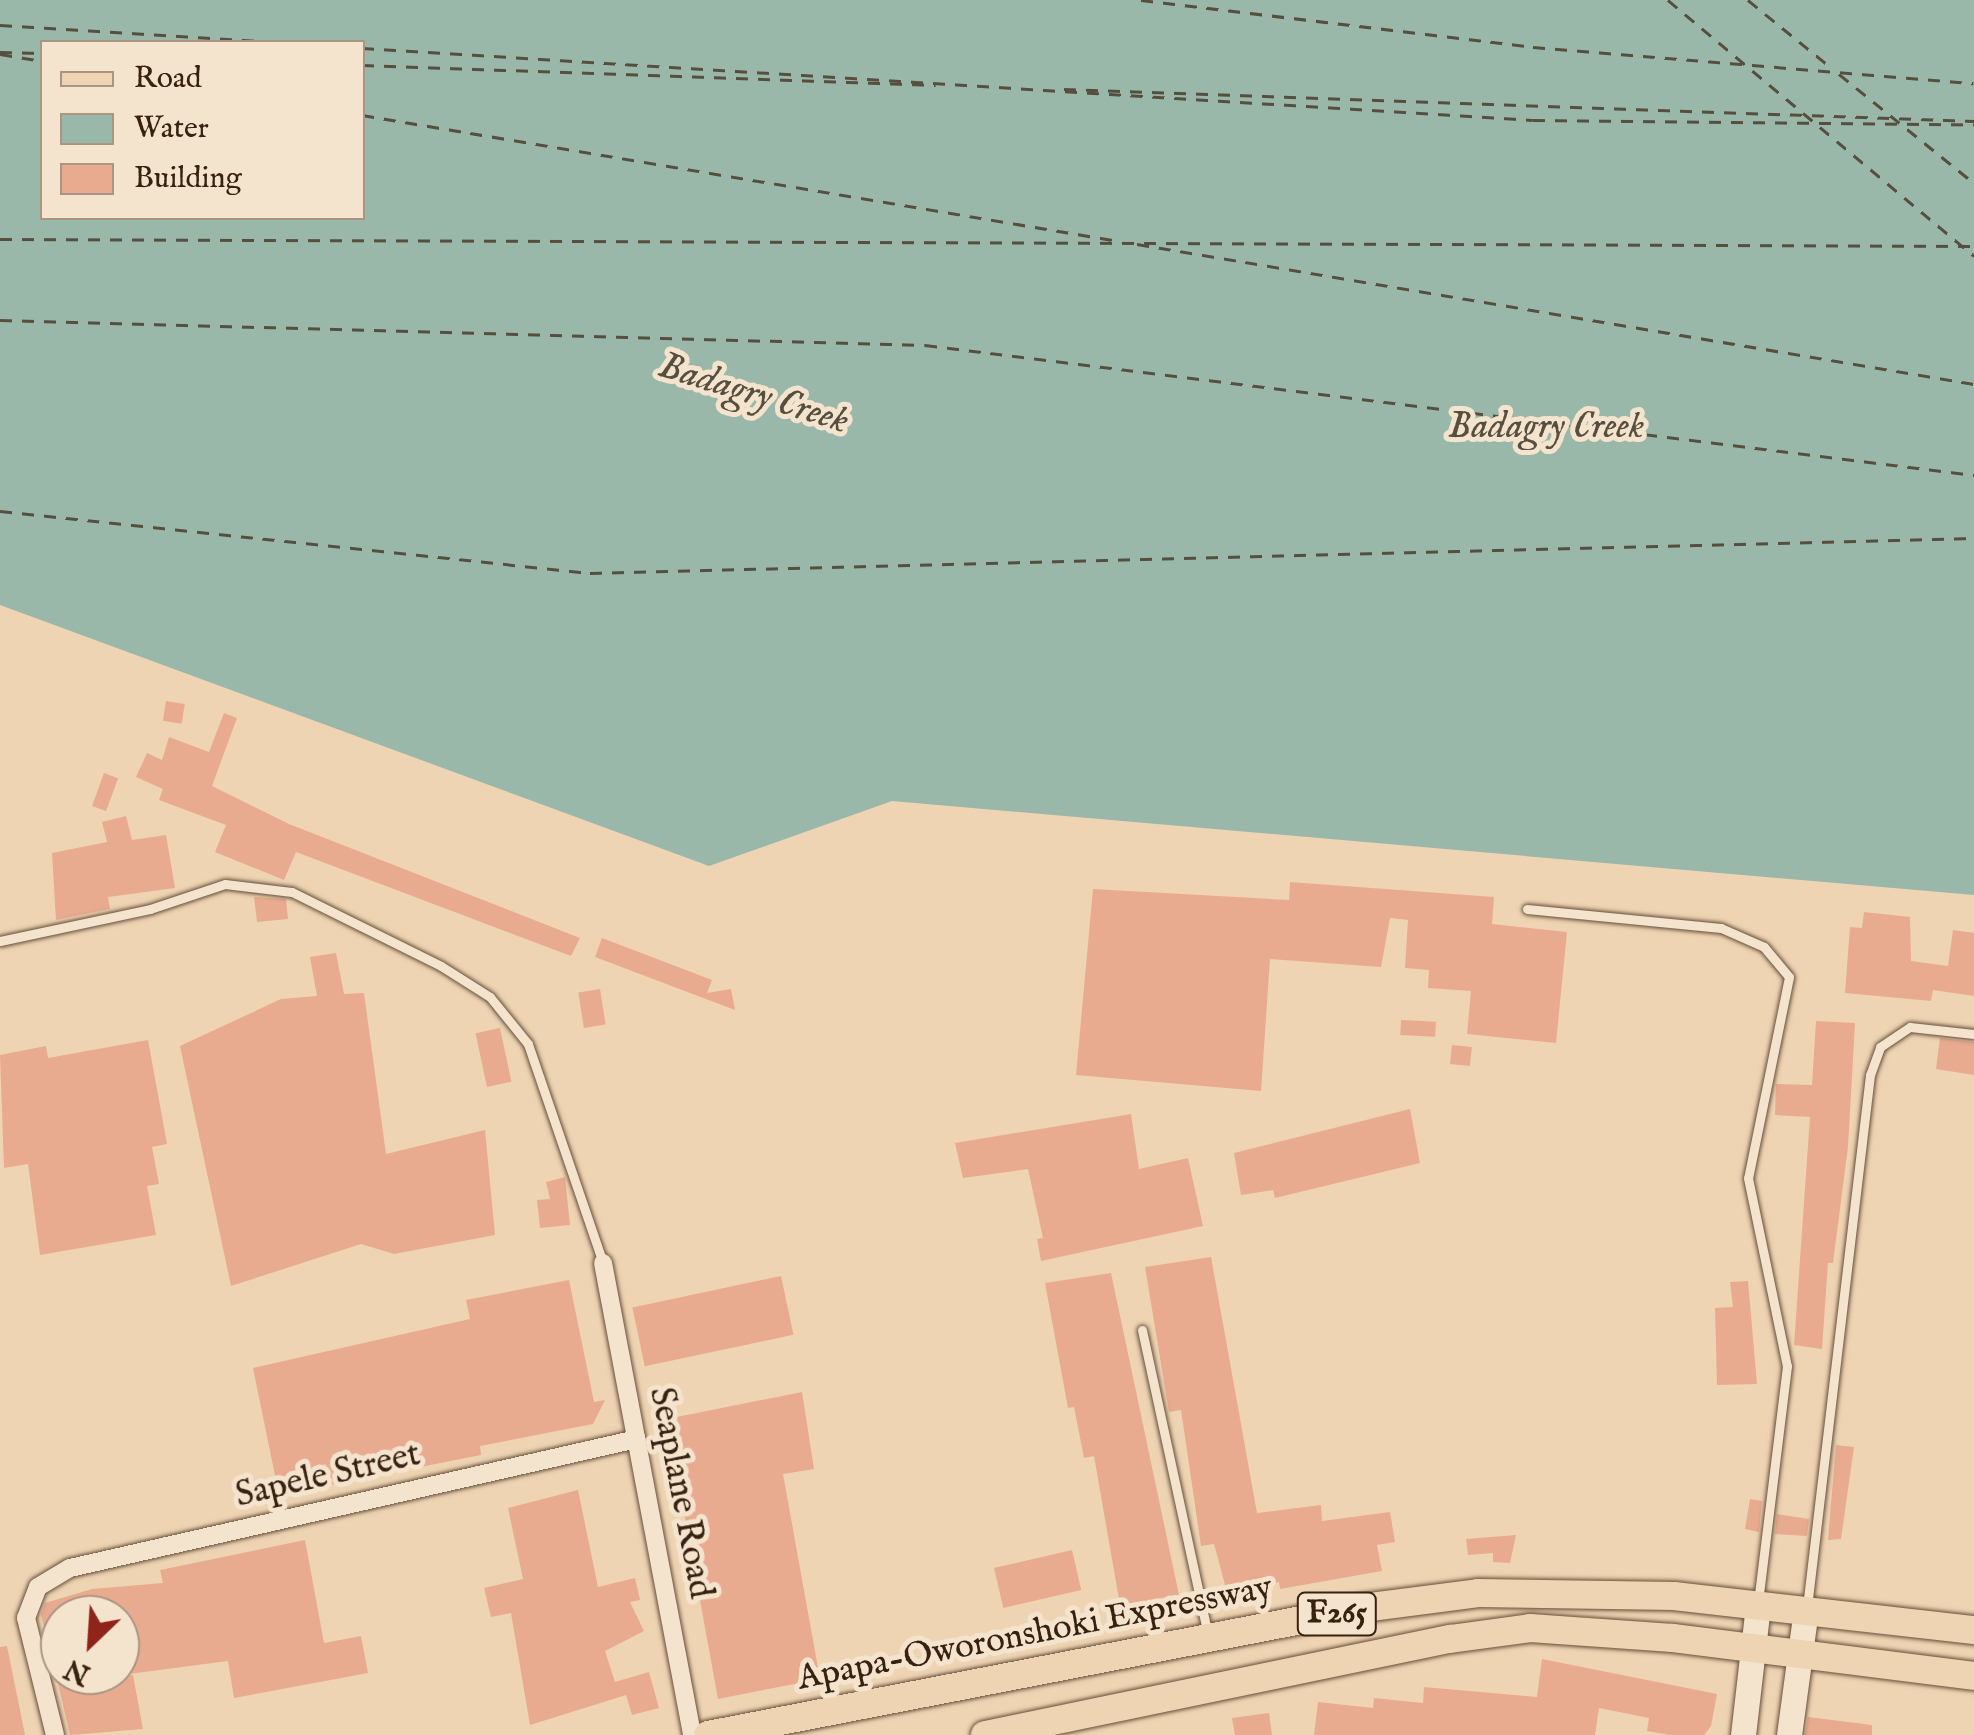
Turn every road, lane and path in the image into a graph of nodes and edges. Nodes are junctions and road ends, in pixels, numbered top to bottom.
1 (1526, 908) dead end
2 (0, 942) edge
3 (1974, 1034) edge
4 (604, 1263) joint
5 (1142, 1330) dead end
6 (636, 1440) junction
7 (1758, 1606) junction
8 (1806, 1610) junction
9 (1974, 1630) edge
10 (1209, 1639) junction
11 (1752, 1648) junction
12 (1803, 1656) junction
13 (1974, 1676) edge
14 (55, 1735) edge
15 (692, 1735) edge
16 (708, 1735) edge
17 (986, 1735) edge
18 (1743, 1735) edge
19 (1790, 1735) edge

1 - 7 lane
2 - 4 lane
3 - 8 lane
4 - 6 street, Seaplane Road
5 - 10 lane
6 - 14 street, Sapele Street
6 - 15 street, Seaplane Road
7 - 8 main road, Apapa-Oworonshoki Expressway / F265
7 - 10 main road, Apapa-Oworonshoki Expressway / F265
7 - 11 main road
8 - 9 main road, Apapa-Oworonshoki Expressway / F265
8 - 12 main road
10 - 16 main road, Apapa-Oworonshoki Expressway / F265
11 - 12 main road, F265
11 - 17 main road, F265
11 - 18 main road
12 - 13 main road, F265
12 - 19 main road

